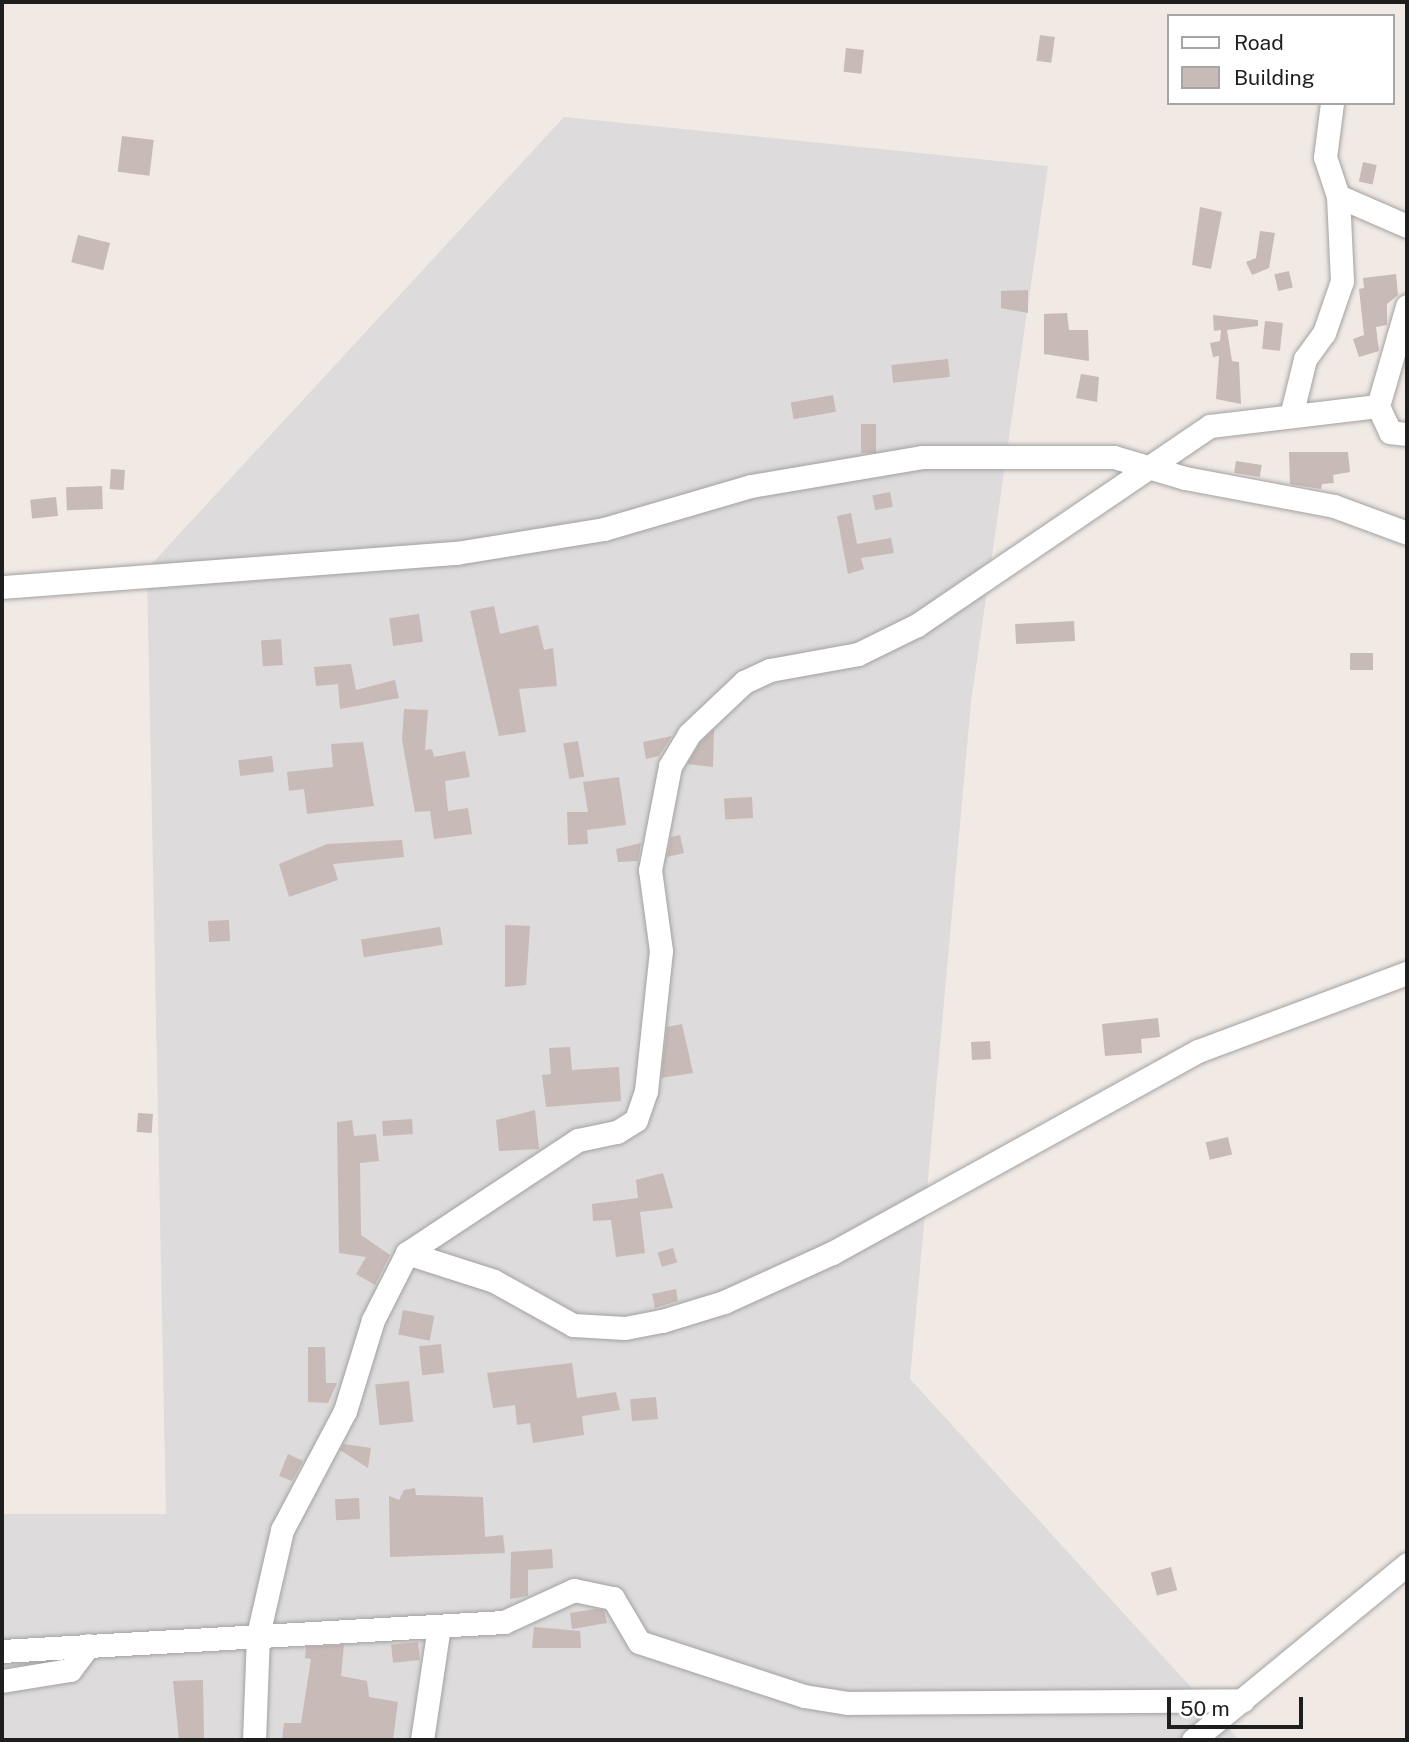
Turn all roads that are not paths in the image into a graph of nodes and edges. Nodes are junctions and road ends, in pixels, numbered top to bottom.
1 (1332, 105) edge
2 (1338, 196) junction
3 (1407, 226) edge
4 (1407, 306) edge
5 (1378, 406) junction
6 (1291, 416) junction
7 (1407, 434) edge
8 (1145, 467) junction
9 (1407, 533) edge
10 (2, 587) edge
11 (1407, 973) edge
12 (407, 1253) junction
13 (1407, 1564) edge
14 (439, 1626) junction
15 (258, 1635) junction
16 (89, 1646) junction
17 (2, 1651) edge
18 (2, 1681) edge
19 (1242, 1700) junction
20 (254, 1740) edge
21 (422, 1740) edge
22 (1193, 1740) edge

1 - 2 street
2 - 3 street
2 - 6 street
4 - 5 street
5 - 6 street
5 - 7 street
6 - 8 street
8 - 9 street
8 - 10 street
8 - 12 street
11 - 12 street
12 - 15 street
13 - 19 street
14 - 15 street
14 - 19 street
14 - 21 street
15 - 16 street
15 - 20 street
16 - 17 street
16 - 18 street
19 - 22 street

